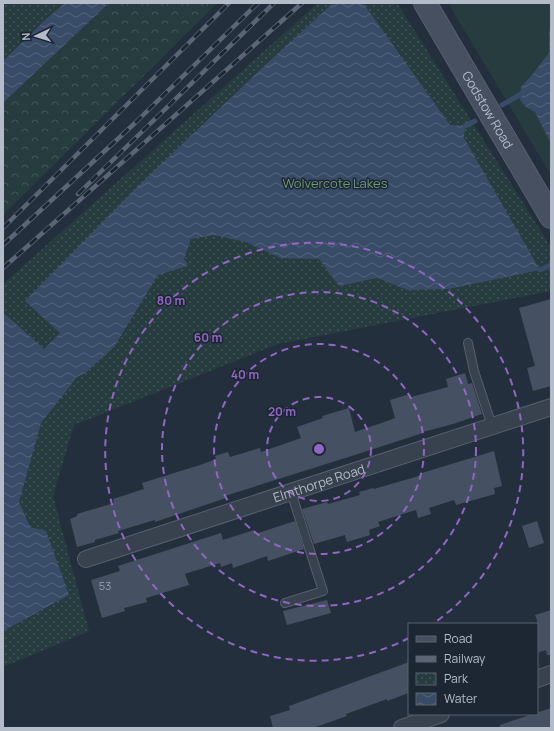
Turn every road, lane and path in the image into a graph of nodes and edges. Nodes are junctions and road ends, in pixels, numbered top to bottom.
1 (425, 3) edge
2 (551, 217) edge
3 (468, 342) dead end
4 (551, 407) edge
5 (492, 426) junction
6 (291, 492) junction
7 (86, 559) dead end
8 (285, 603) dead end
9 (551, 674) edge
10 (538, 679) edge
11 (438, 715) edge
12 (402, 728) edge

1 - 2 street, Godstow Road
3 - 5 lane
4 - 5 street, Elmthorpe Road
5 - 6 street, Elmthorpe Road
6 - 7 street, Elmthorpe Road
6 - 8 lane
9 - 10 street
11 - 12 street

